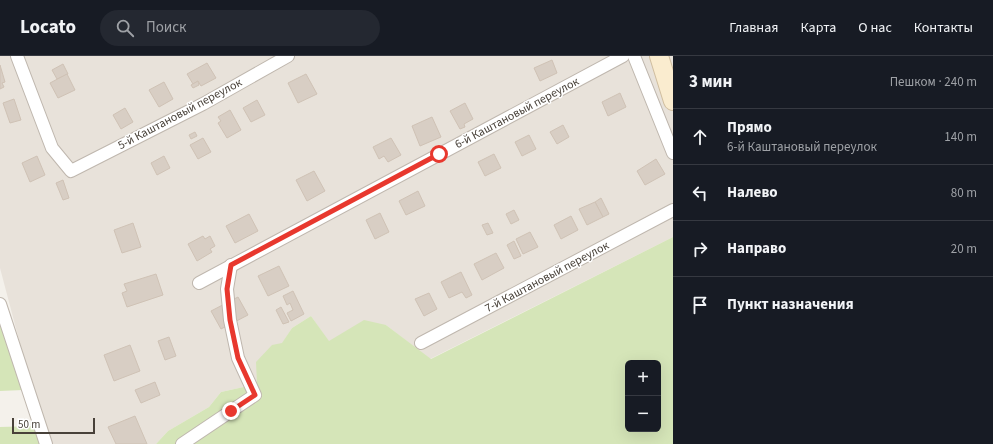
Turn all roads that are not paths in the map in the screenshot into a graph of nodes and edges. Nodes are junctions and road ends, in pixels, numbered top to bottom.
1 (17, 56) edge
2 (288, 56) edge
3 (623, 56) edge
4 (634, 56) edge
5 (659, 56) edge
6 (673, 101) edge
7 (673, 152) edge
8 (673, 210) edge
9 (231, 265) junction
10 (199, 283) dead end
11 (0, 304) edge
12 (421, 343) dead end
13 (46, 444) edge
14 (182, 444) edge

1 - 2 street, 5-й Каштановый переулок
3 - 9 street, 6-й Каштановый переулок
4 - 7 street
5 - 6 main road
8 - 12 street, 7-й Каштановый переулок
9 - 10 street, 6-й Каштановый переулок
9 - 14 street
11 - 13 street

